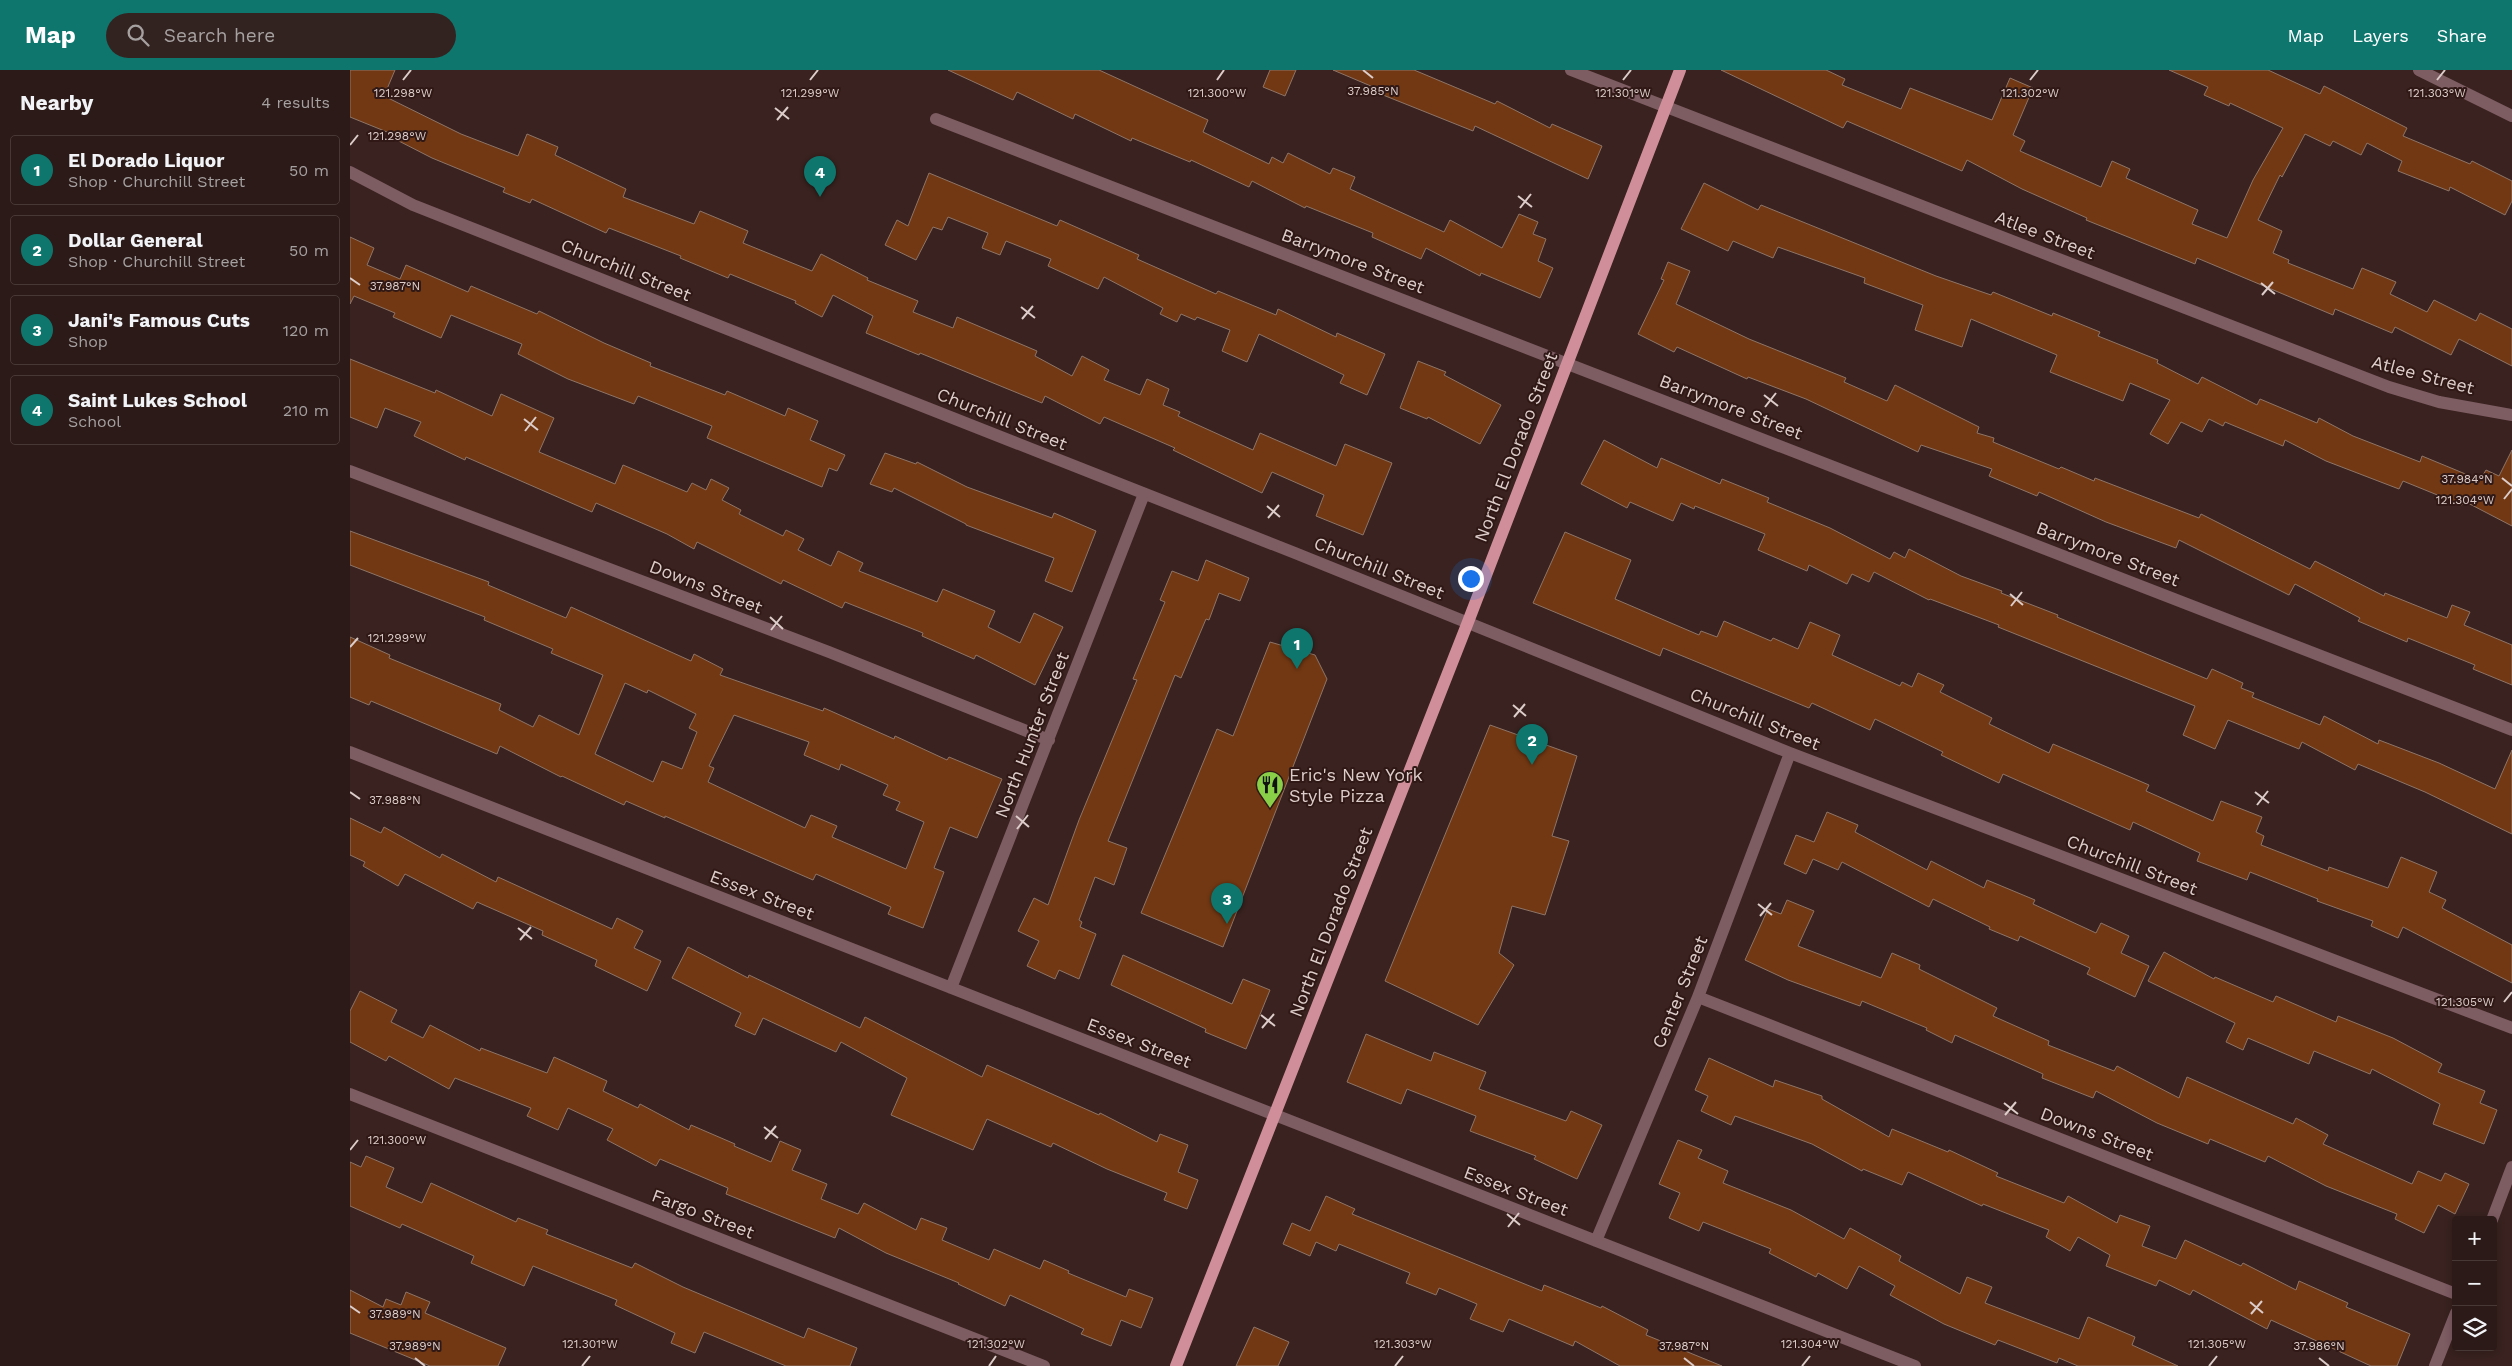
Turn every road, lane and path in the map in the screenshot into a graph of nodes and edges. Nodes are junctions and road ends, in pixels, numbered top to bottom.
1 (1571, 70) edge
2 (1680, 70) edge
3 (2419, 70) edge
4 (1666, 107) junction
5 (2512, 116) edge
6 (936, 119) dead end
7 (350, 172) edge
8 (1567, 362) junction
9 (2512, 415) edge
10 (350, 471) edge
11 (1144, 494) junction
12 (1468, 622) junction
13 (2512, 730) edge
14 (1049, 740) junction
15 (350, 752) edge
16 (1790, 753) junction
17 (951, 988) junction
18 (1698, 997) junction
19 (2512, 1028) edge
20 (350, 1094) edge
21 (1274, 1115) junction
22 (2512, 1168) edge
23 (2494, 1216) edge
24 (1596, 1241) junction
25 (2452, 1292) edge
26 (2452, 1323) edge
27 (1044, 1366) edge
28 (1176, 1366) edge
29 (1915, 1366) edge
30 (2435, 1366) edge

1 - 4 street, Atlee Street
2 - 4 main road, North El Dorado Street
3 - 5 street
4 - 8 main road, North El Dorado Street
4 - 9 street, Atlee Street
6 - 8 street, Barrymore Street
7 - 11 street, Churchill Street
8 - 12 main road, North El Dorado Street
8 - 13 street, Barrymore Street
10 - 14 street, Downs Street
11 - 12 street, Churchill Street
11 - 14 street, North Hunter Street
12 - 16 street, Churchill Street
12 - 21 main road, North El Dorado Street
14 - 17 street, North Hunter Street
15 - 17 street, Essex Street
16 - 18 street, Center Street
16 - 19 street, Churchill Street
17 - 21 street, Essex Street
18 - 24 street, Center Street
18 - 25 street, Downs Street
20 - 27 street, Fargo Street
21 - 24 street, Essex Street
21 - 28 main road, North El Dorado Street
22 - 23 street
24 - 29 street, Essex Street
26 - 30 street

